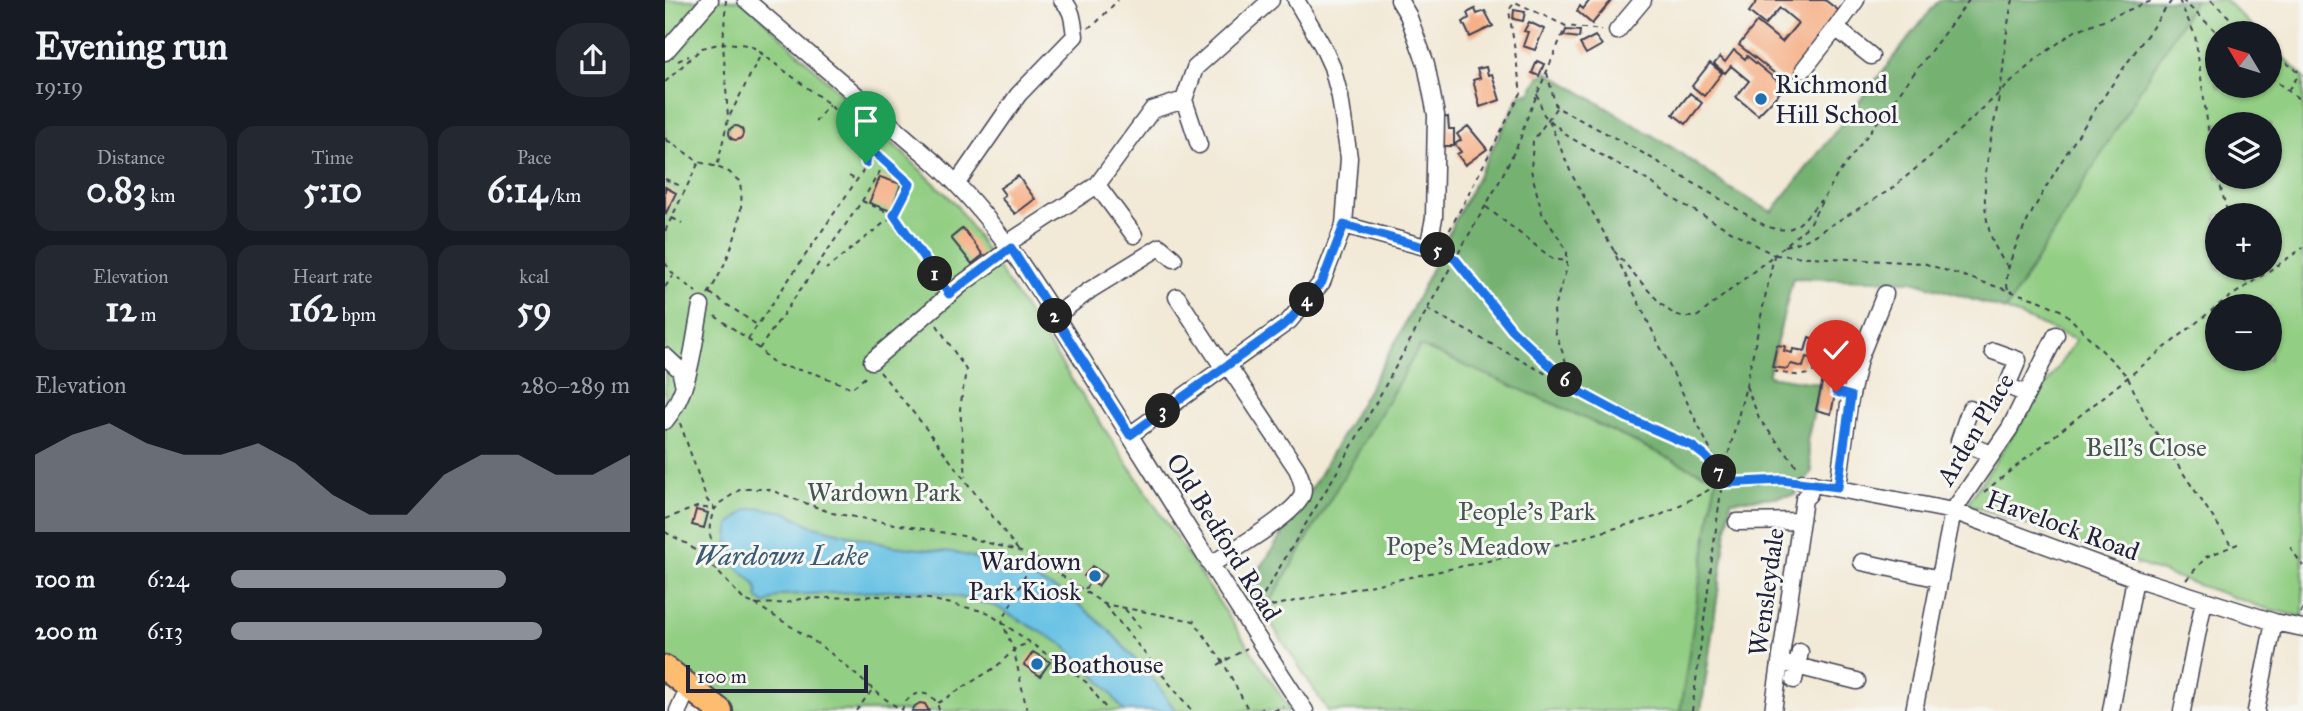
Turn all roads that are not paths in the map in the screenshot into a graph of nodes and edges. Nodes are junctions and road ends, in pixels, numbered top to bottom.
1 (710, 0) edge
2 (746, 0) edge
3 (1062, 0) edge
4 (1271, 0) edge
5 (1296, 0) edge
6 (1399, 0) edge
7 (1643, 0) edge
8 (1856, 0) edge
9 (1836, 28) junction
10 (1617, 31) road end
11 (1871, 56) dead end
12 (670, 57) edge
13 (1804, 69) dead end
14 (1184, 100) junction
15 (1199, 145) dead end
16 (957, 183) junction
17 (1097, 185) junction
18 (1344, 225) junction
19 (1134, 235) dead end
20 (1009, 246) junction
21 (1174, 259) dead end
22 (1885, 294) dead end
23 (1177, 297) dead end
24 (698, 299) road end
25 (1055, 316) junction
26 (2056, 335) dead end
27 (1993, 351) dead end
28 (665, 356) edge
29 (875, 366) road end
30 (1225, 366) junction
31 (684, 386) junction
32 (2027, 394) junction
33 (1970, 409) dead end
34 (669, 416) edge
35 (1130, 435) junction
36 (1992, 454) junction
37 (1807, 482) joint
38 (1838, 487) junction
39 (1953, 511) junction
40 (1801, 521) junction
41 (1737, 522) dead end
42 (1862, 562) dead end
43 (1212, 564) junction
44 (2135, 578) junction
45 (1940, 579) junction
46 (2204, 600) junction
47 (2274, 622) junction
48 (2303, 628) edge
49 (1780, 662) junction
50 (665, 668) edge
51 (1857, 681) dead end
52 (689, 686) junction
53 (678, 711) edge
54 (720, 711) edge
55 (1305, 711) edge
56 (1773, 711) edge
57 (1914, 711) edge
58 (2111, 711) edge
59 (2182, 711) edge
60 (2256, 711) edge

1 - 12 street
2 - 16 street, Old Bedford Road
3 - 16 street
4 - 14 street
5 - 18 street
6 - 18 street
7 - 10 street
8 - 9 street
9 - 11 street
9 - 13 street
14 - 15 street
14 - 17 street
16 - 20 street, Old Bedford Road
17 - 19 street
17 - 20 street
18 - 30 street
20 - 25 street, Old Bedford Road
20 - 29 street
21 - 25 street
22 - 38 street
23 - 30 street
24 - 31 street
25 - 35 street, Old Bedford Road
26 - 32 street, Arden Place
27 - 32 street
28 - 31 street
30 - 35 street
30 - 43 street
31 - 34 street
32 - 36 street, Arden Place
33 - 36 street
35 - 43 street, Old Bedford Road
36 - 39 street, Arden Place
37 - 38 street, Havelock Road
37 - 40 street, Wensleydale
38 - 39 street, Havelock Road
39 - 44 street, Havelock Road
39 - 45 street
40 - 41 street
40 - 49 street, Wensleydale
42 - 45 street
43 - 55 street, Old Bedford Road
44 - 46 street, Havelock Road
44 - 58 street
45 - 57 street
46 - 47 street, Havelock Road
46 - 59 street
47 - 48 street, Havelock Road
47 - 60 street
49 - 51 street
49 - 56 street, Wensleydale
50 - 52 highway
52 - 53 street
52 - 54 highway

